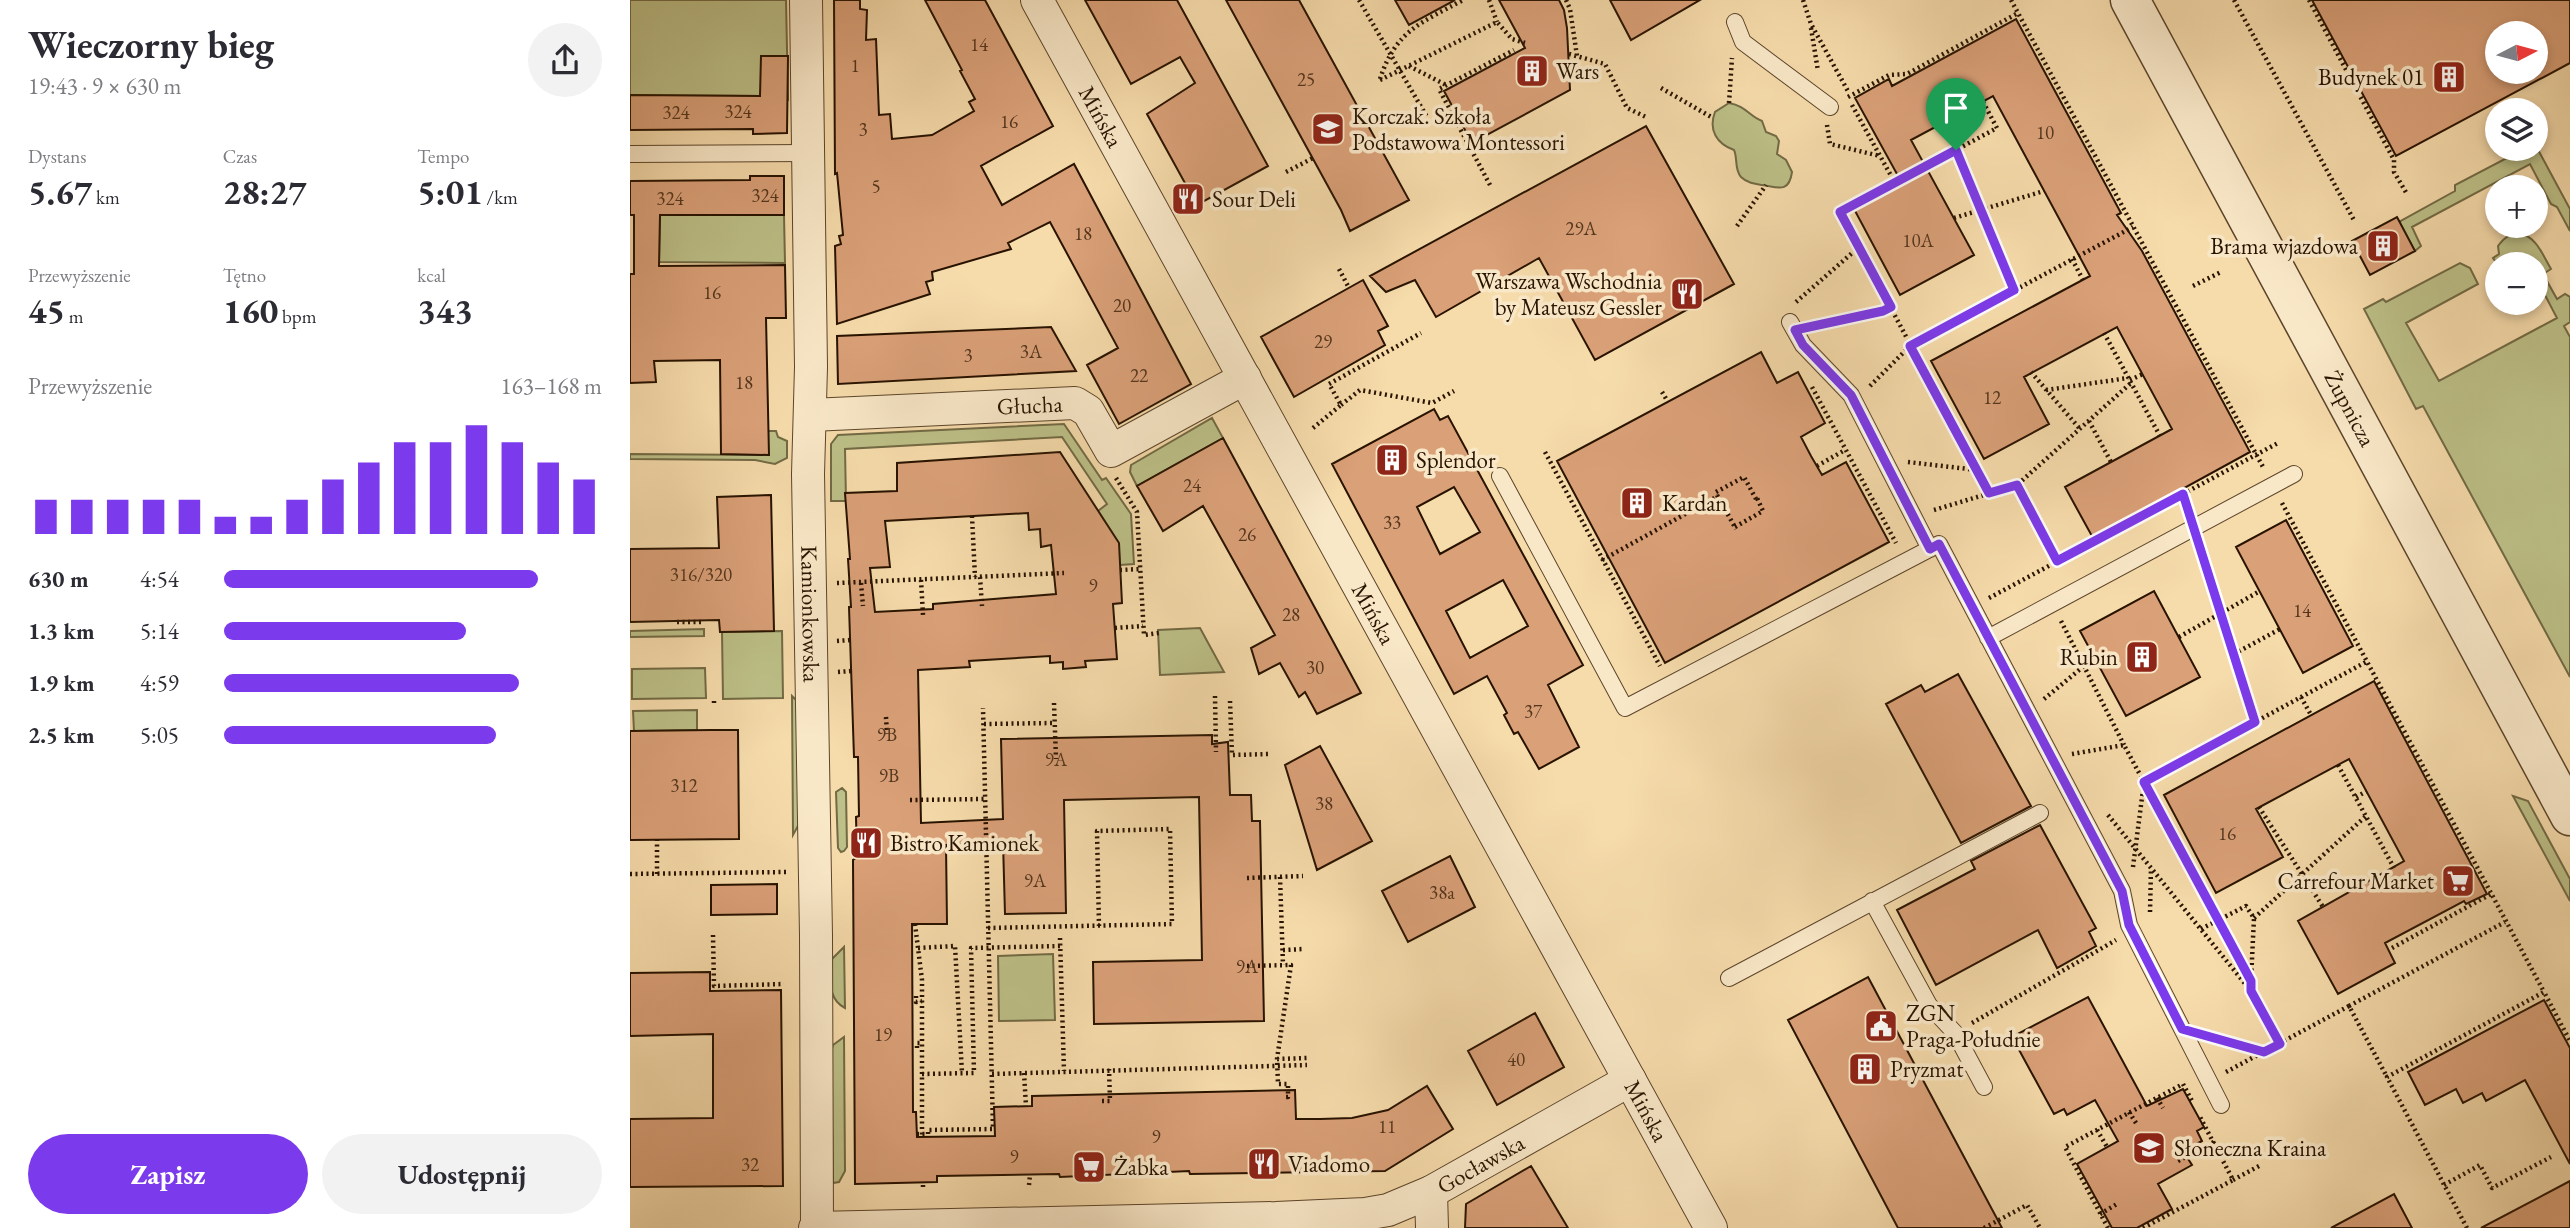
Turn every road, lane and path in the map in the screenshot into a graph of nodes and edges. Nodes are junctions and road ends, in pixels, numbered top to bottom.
1 (806, 0) edge
2 (1037, 0) edge
3 (1359, 0) edge
4 (1463, 0) edge
5 (1489, 0) edge
6 (1566, 0) edge
7 (2130, 0) edge
8 (2234, 0) edge
9 (2309, 0) edge
10 (2018, 13) dead end
11 (1497, 22) junction
12 (1735, 22) dead end
13 (1525, 43) dead end
14 (1514, 50) dead end
15 (1569, 54) dead end
16 (1391, 55) junction
17 (1577, 56) junction
18 (1408, 66) junction
19 (1399, 70) junction
20 (1446, 85) junction
21 (1661, 88) dead end
22 (1983, 102) dead end
23 (1830, 107) joint
24 (1427, 117) dead end
25 (1646, 117) dead end
26 (1713, 118) dead end
27 (1944, 122) dead end
28 (1956, 150) junction
29 (808, 153) junction
30 (630, 154) edge
31 (1313, 158) dead end
32 (1286, 172) dead end
33 (1490, 185) dead end
34 (1766, 185) dead end
35 (2045, 191) dead end
36 (2407, 194) dead end
37 (1981, 210) junction
38 (1954, 218) dead end
39 (2355, 222) dead end
40 (1737, 226) dead end
41 (2133, 226) dead end
42 (1859, 247) junction
43 (2072, 259) junction
44 (1339, 270) dead end
45 (2221, 272) dead end
46 (2083, 280) dead end
47 (2193, 286) dead end
48 (1349, 288) dead end
49 (2014, 290) junction
50 (1794, 303) dead end
51 (1891, 307) junction
52 (1792, 326) joint
53 (1421, 333) dead end
54 (2104, 333) dead end
55 (1910, 346) junction
56 (1904, 354) dead end
57 (2031, 372) dead end
58 (2143, 374) dead end
59 (1805, 376) dead end
60 (1245, 378) junction
61 (2130, 380) junction
62 (2046, 390) junction
63 (1454, 391) dead end
64 (1662, 392) dead end
65 (1668, 402) dead end
66 (1341, 405) junction
67 (811, 415) junction
68 (2089, 421) junction
69 (1313, 428) dead end
70 (2080, 429) junction
71 (2160, 436) dead end
72 (2278, 443) dead end
73 (1845, 450) junction
74 (1545, 452) dead end
75 (2111, 462) dead end
76 (1816, 466) dead end
77 (1112, 472) dead end
78 (2294, 474) dead end
79 (1500, 477) dead end
80 (2017, 485) junction
81 (1717, 493) junction
82 (1989, 493) junction
83 (2183, 494) junction
84 (972, 516) dead end
85 (1913, 517) junction
86 (1886, 525) junction
87 (2194, 528) junction
88 (1930, 549) junction
89 (1602, 559) junction
90 (1906, 561) junction
91 (2057, 561) junction
92 (1140, 569) junction
93 (1120, 570) dead end
94 (1064, 573) dead end
95 (978, 577) junction
96 (921, 580) junction
97 (836, 583) dead end
98 (861, 583) junction
99 (2260, 591) dead end
100 (2052, 604) junction
101 (863, 606) dead end
102 (982, 606) dead end
103 (1972, 607) junction
104 (2222, 612) junction
105 (923, 615) dead end
106 (677, 622) dead end
107 (703, 622) dead end
108 (1143, 626) junction
109 (1115, 628) dead end
110 (2280, 629) dead end
111 (1158, 633) dead end
112 (2179, 637) dead end
113 (1988, 638) junction
114 (2234, 654) junction
115 (2366, 662) dead end
116 (2084, 666) junction
117 (1662, 670) dead end
118 (1215, 696) dead end
119 (2301, 697) junction
120 (1230, 701) dead end
121 (1054, 703) dead end
122 (2038, 704) dead end
123 (984, 708) dead end
124 (2311, 715) dead end
125 (886, 717) dead end
126 (2255, 722) junction
127 (1054, 723) junction
128 (984, 724) junction
129 (887, 734) dead end
130 (2124, 745) junction
131 (1216, 752) dead end
132 (1270, 754) dead end
133 (2067, 755) dead end
134 (1056, 759) dead end
135 (2338, 765) dead end
136 (2144, 782) junction
137 (2367, 791) dead end
138 (2356, 797) junction
139 (985, 799) junction
140 (910, 800) dead end
141 (2259, 807) dead end
142 (2106, 812) dead end
143 (2040, 813) dead end
144 (2366, 816) junction
145 (2570, 816) edge
146 (656, 839) dead end
147 (2137, 850) junction
148 (2393, 867) dead end
149 (788, 872) dead end
150 (630, 874) edge
151 (657, 874) junction
152 (2302, 875) junction
153 (1303, 876) dead end
154 (1280, 877) junction
155 (1247, 878) dead end
156 (2491, 894) dead end
157 (1871, 901) junction
158 (2124, 905) junction
159 (2323, 907) dead end
160 (2254, 918) junction
161 (2218, 920) junction
162 (2505, 922) dead end
163 (915, 924) dead end
164 (1099, 926) junction
165 (988, 928) junction
166 (2201, 929) junction
167 (713, 935) dead end
168 (1060, 938) dead end
169 (1060, 946) junction
170 (918, 948) junction
171 (988, 948) junction
172 (2392, 948) dead end
173 (1304, 949) dead end
174 (1283, 950) junction
175 (1283, 965) junction
176 (1247, 967) dead end
177 (1729, 978) dead end
178 (2251, 981) junction
179 (784, 985) dead end
180 (2251, 991) junction
181 (916, 996) dead end
182 (922, 1002) junction
183 (2348, 1006) junction
184 (2182, 1029) junction
185 (1955, 1033) junction
186 (2570, 1041) edge
187 (922, 1043) junction
188 (2280, 1044) junction
189 (917, 1048) dead end
190 (2264, 1052) junction
191 (1307, 1058) dead end
192 (1277, 1059) junction
193 (1307, 1065) dead end
194 (1277, 1066) junction
195 (1109, 1069) junction
196 (1064, 1071) junction
197 (962, 1073) junction
198 (1024, 1073) junction
199 (922, 1074) junction
200 (992, 1074) junction
201 (2386, 1077) junction
202 (1630, 1080) junction
203 (2209, 1081) junction
204 (1984, 1087) dead end
205 (1283, 1097) dead end
206 (2157, 1098) junction
207 (1102, 1101) dead end
208 (2193, 1103) dead end
209 (2221, 1105) dead end
210 (1026, 1106) dead end
211 (2164, 1108) dead end
212 (2129, 1112) junction
213 (2198, 1112) dead end
214 (2136, 1123) dead end
215 (2097, 1130) junction
216 (2214, 1142) junction
217 (2107, 1147) dead end
218 (2551, 1157) dead end
219 (2178, 1161) dead end
220 (2259, 1166) dead end
221 (1030, 1175) dead end
222 (2233, 1180) junction
223 (1030, 1185) dead end
224 (2444, 1185) junction
225 (1431, 1192) junction
226 (2117, 1204) dead end
227 (2100, 1214) junction
228 (1137, 1224) edge
229 (816, 1228) edge
230 (1432, 1228) edge
231 (1711, 1228) edge
232 (1984, 1228) edge
233 (2040, 1228) edge
234 (2108, 1228) edge
235 (2143, 1228) edge
236 (2467, 1228) edge

1 - 29 street, Kamionkowska
2 - 60 street, Mińska
3 - 16 path
4 - 16 path
5 - 11 path
6 - 17 path
7 - 145 street, Żupnicza
8 - 39 path
9 - 36 path
10 - 23 path
11 - 13 path
11 - 18 path
12 - 23 lane
14 - 20 path
15 - 17 path
16 - 19 path
16 - 19 path
17 - 25 path
18 - 19 path
18 - 20 path
19 - 24 path
20 - 33 path
21 - 26 path
22 - 28 path
27 - 28 path
28 - 37 path
28 - 42 path
29 - 30 lane
29 - 67 street, Kamionkowska
31 - 32 path
34 - 40 path
35 - 37 path
37 - 38 path
37 - 49 path
41 - 43 path
42 - 50 path
42 - 51 path
43 - 46 path
43 - 49 path
44 - 48 path
45 - 47 path
49 - 55 path
51 - 52 path
51 - 55 path
52 - 85 lane
53 - 66 path
54 - 61 path
55 - 56 path
55 - 82 path
57 - 62 path
58 - 61 path
59 - 73 path
60 - 67 street, Głucha
60 - 202 street, Mińska
61 - 62 path
61 - 68 path
61 - 71 path
62 - 70 path
63 - 66 path
64 - 65 path
66 - 69 path
67 - 229 street, Kamionkowska
68 - 70 path
68 - 75 path
70 - 80 path
72 - 83 path
73 - 76 path
73 - 86 path
74 - 89 path
77 - 92 path
78 - 87 lane
79 - 90 lane
80 - 82 path
80 - 91 path
81 - 81 path
81 - 89 path
82 - 85 path
83 - 87 path
83 - 91 path
84 - 95 path
85 - 86 path
85 - 88 lane
86 - 90 path
87 - 100 lane
87 - 104 path
88 - 90 lane
88 - 103 lane
89 - 117 path
91 - 103 path
92 - 93 path
92 - 108 path
94 - 95 path
95 - 96 path
95 - 102 path
96 - 98 path
96 - 105 path
97 - 98 path
98 - 101 path
99 - 104 path
100 - 113 lane
100 - 116 path
103 - 113 lane
104 - 112 path
104 - 114 path
106 - 107 path
108 - 109 path
108 - 111 path
110 - 114 path
113 - 158 lane
114 - 126 path
115 - 119 path
116 - 122 path
116 - 130 path
118 - 131 path
119 - 124 path
119 - 126 path
120 - 132 path
121 - 127 path
123 - 128 path
125 - 129 path
126 - 136 path
127 - 128 path
127 - 134 path
128 - 139 path
130 - 133 path
130 - 136 path
135 - 138 path
136 - 147 path
136 - 161 path
137 - 138 path
138 - 144 path
139 - 140 path
139 - 165 path
141 - 152 path
142 - 147 path
143 - 157 lane
144 - 148 path
144 - 152 path
146 - 151 path
147 - 158 path
147 - 166 path
149 - 151 path
150 - 151 path
152 - 159 path
152 - 160 path
153 - 154 path
154 - 155 path
154 - 174 path
156 - 172 path
157 - 177 lane
157 - 185 lane
158 - 184 lane
158 - 185 path
160 - 161 path
160 - 178 path
161 - 166 path
161 - 178 path
162 - 183 path
163 - 170 path
164 - 164 path
164 - 165 path
165 - 171 path
166 - 180 path
167 - 179 path
168 - 169 path
169 - 171 path
169 - 196 path
170 - 182 path
170 - 197 path
171 - 197 path
171 - 200 path
173 - 174 path
174 - 175 path
175 - 176 path
175 - 192 path
178 - 180 path
180 - 188 path
181 - 182 path
182 - 187 path
183 - 188 path
183 - 201 path
184 - 190 path
184 - 203 lane
185 - 204 lane
186 - 201 path
187 - 189 path
187 - 199 path
188 - 190 path
190 - 203 path
191 - 192 path
192 - 194 path
193 - 194 path
194 - 195 path
194 - 205 path
195 - 196 path
195 - 207 path
196 - 198 path
197 - 199 path
198 - 200 path
198 - 210 path
199 - 200 path
201 - 224 path
202 - 225 street, Gocławska
202 - 231 street, Mińska
203 - 209 lane
206 - 208 path
206 - 211 path
206 - 212 path
212 - 214 path
212 - 215 path
213 - 216 path
215 - 217 path
215 - 227 path
216 - 219 path
216 - 222 path
218 - 224 path
220 - 222 path
221 - 223 path
222 - 235 path
224 - 236 path
225 - 228 street, Gocławska
225 - 230 street
226 - 227 path
227 - 234 path
228 - 229 street, Gocławska
232 - 233 path

